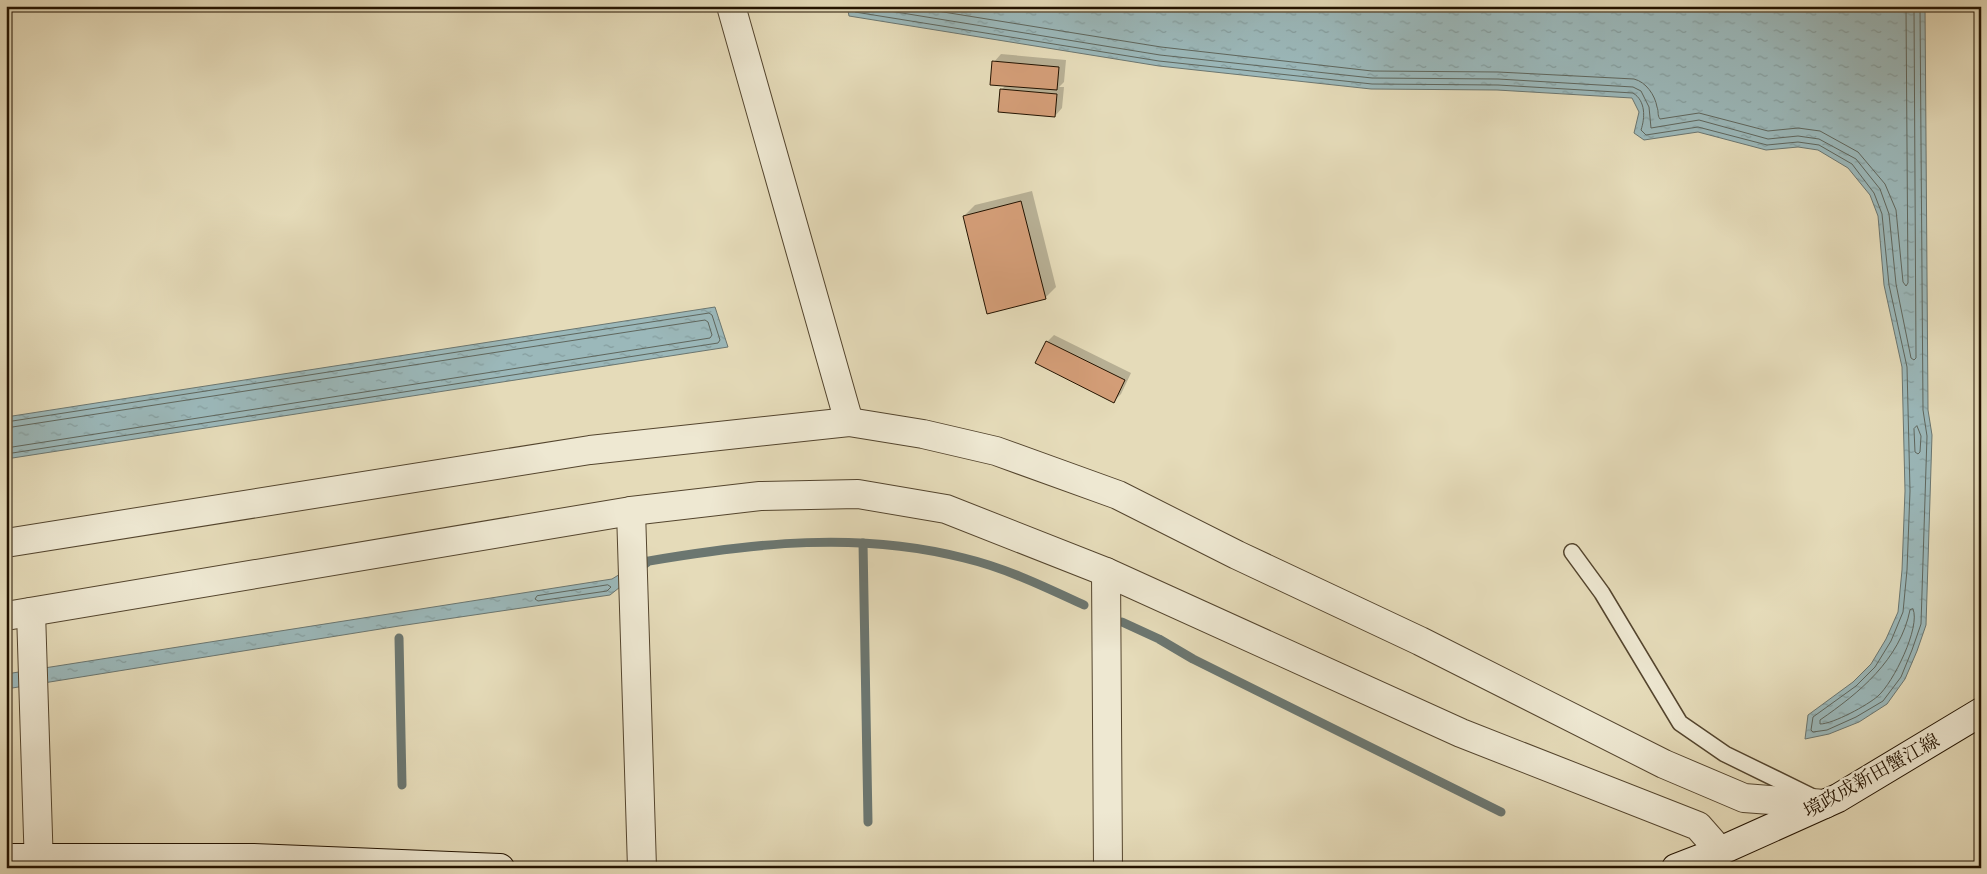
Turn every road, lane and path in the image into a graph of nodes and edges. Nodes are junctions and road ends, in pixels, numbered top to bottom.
1 (731, 6) edge
2 (849, 422) junction
3 (631, 511) junction
4 (6, 543) edge
5 (1572, 552) dead end
6 (1106, 572) junction
7 (19, 614) edge
8 (1981, 712) edge
9 (1826, 804) junction
10 (1720, 851) junction
11 (6, 858) edge
12 (39, 862) edge
13 (500, 868) edge
14 (642, 868) edge
15 (1108, 868) edge
16 (1676, 868) edge

1 - 2 street
2 - 4 street
2 - 9 street
3 - 6 street
3 - 7 street
3 - 14 street
5 - 9 lane
6 - 10 street
6 - 15 street
7 - 12 street
8 - 9 street, 境政成新田蟹江線
9 - 10 street, 境政成新田蟹江線
10 - 16 street, 境政成新田蟹江線
11 - 12 street
12 - 13 street

